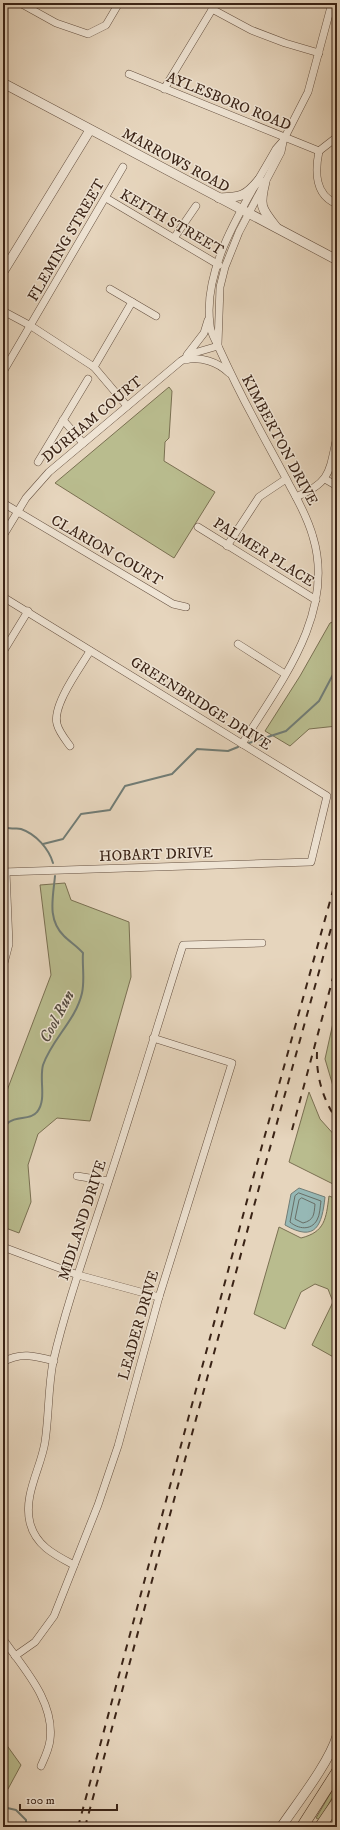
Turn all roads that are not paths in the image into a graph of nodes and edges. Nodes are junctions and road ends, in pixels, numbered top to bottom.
1 (20, 3) edge
2 (119, 3) edge
3 (332, 3) edge
4 (214, 6) edge
5 (319, 53) junction
6 (129, 74) dead end
7 (3, 83) edge
8 (164, 89) junction
9 (90, 130) junction
10 (337, 137) edge
11 (284, 139) junction
12 (319, 151) junction
13 (123, 167) dead end
14 (262, 181) junction
15 (106, 198) junction
16 (219, 198) junction
17 (337, 204) edge
18 (196, 206) dead end
19 (245, 212) junction
20 (278, 230) junction
21 (174, 238) junction
22 (337, 260) edge
23 (216, 263) junction
24 (225, 267) junction
25 (3, 272) edge
26 (110, 289) dead end
27 (132, 302) junction
28 (210, 310) junction
29 (3, 311) edge
30 (156, 316) dead end
31 (31, 326) junction
32 (218, 346) junction
33 (181, 361) junction
34 (94, 367) junction
35 (3, 372) edge
36 (230, 374) junction
37 (88, 379) dead end
38 (127, 406) junction
39 (63, 420) junction
40 (336, 441) dead end
41 (82, 443) junction
42 (38, 462) dead end
43 (286, 479) junction
44 (324, 480) junction
45 (337, 486) edge
46 (296, 497) junction
47 (3, 503) edge
48 (17, 512) junction
49 (198, 526) dead end
50 (3, 536) edge
51 (227, 546) junction
52 (3, 597) edge
53 (316, 600) junction
54 (186, 608) dead end
55 (28, 611) junction
56 (238, 644) dead end
57 (90, 651) junction
58 (3, 652) edge
59 (284, 674) junction
60 (242, 744) junction
61 (70, 746) dead end
62 (311, 862) joint
63 (5, 872) edge
64 (262, 943) dead end
65 (3, 967) edge
66 (153, 1038) junction
67 (76, 1176) dead end
68 (108, 1182) junction
69 (3, 1247) edge
70 (78, 1275) junction
71 (159, 1297) junction
72 (54, 1361) junction
73 (3, 1362) edge
74 (74, 1565) junction
75 (3, 1639) edge
76 (15, 1656) junction
77 (337, 1736) edge
78 (41, 1766) dead end
79 (337, 1772) edge
80 (337, 1802) edge
81 (281, 1827) edge
82 (302, 1827) edge
83 (320, 1827) edge

1 - 2 street
3 - 5 street
4 - 5 street
4 - 8 street
5 - 11 street
6 - 8 street, AYLESBORO ROAD
7 - 9 street, MARROWS ROAD
8 - 11 street, AYLESBORO ROAD
9 - 16 street, MARROWS ROAD
9 - 25 street
10 - 12 street
11 - 12 street, AYLESBORO ROAD
11 - 14 street
12 - 17 street
13 - 15 street, FLEMING STREET
14 - 16 street
14 - 19 street
14 - 20 street
15 - 21 street, KEITH STREET
15 - 31 street, FLEMING STREET
16 - 19 street, MARROWS ROAD
18 - 21 street
19 - 20 street, MARROWS ROAD
19 - 23 street, KIMBERTON DRIVE
19 - 24 street, KIMBERTON DRIVE
20 - 22 street, MARROWS ROAD
21 - 23 street, KEITH STREET
23 - 24 street, KEITH STREET
23 - 28 street, KIMBERTON DRIVE
24 - 32 street, KIMBERTON DRIVE
26 - 27 street
27 - 30 street
27 - 34 street
28 - 32 street, KIMBERTON DRIVE
28 - 33 street
29 - 31 street
31 - 34 street
31 - 35 street, FLEMING STREET
32 - 33 street, DURHAM COURT
32 - 36 street, KIMBERTON DRIVE
33 - 36 street
33 - 38 street, DURHAM COURT
34 - 38 street
36 - 43 street, KIMBERTON DRIVE
37 - 39 street
38 - 41 street, DURHAM COURT
39 - 41 street
39 - 42 street
40 - 44 street
41 - 48 street, DURHAM COURT
43 - 46 street, KIMBERTON DRIVE
43 - 51 street
44 - 45 street
44 - 46 street
46 - 53 street, KIMBERTON DRIVE
47 - 48 street, CLARION COURT
48 - 50 street, DURHAM COURT
48 - 54 street, CLARION COURT
49 - 51 street, PALMER PLACE
51 - 53 street, PALMER PLACE
52 - 55 street, GREENBRIDGE DRIVE
53 - 59 street, KIMBERTON DRIVE
55 - 57 street, GREENBRIDGE DRIVE
55 - 58 street
56 - 59 street
57 - 60 street, GREENBRIDGE DRIVE
57 - 61 street
59 - 60 street, KIMBERTON DRIVE
60 - 62 street, GREENBRIDGE DRIVE
62 - 63 street, HOBART DRIVE
63 - 65 street
64 - 66 street, MIDLAND DRIVE
66 - 68 street, MIDLAND DRIVE
66 - 71 street, LEADER DRIVE
67 - 68 street
68 - 70 street, MIDLAND DRIVE
69 - 70 street
70 - 71 street
70 - 72 street, MIDLAND DRIVE
71 - 74 street, LEADER DRIVE
72 - 73 street
72 - 74 street, MIDLAND DRIVE
74 - 76 street, LEADER DRIVE
75 - 76 street
76 - 78 street
77 - 81 street
79 - 82 main road
80 - 83 main road

